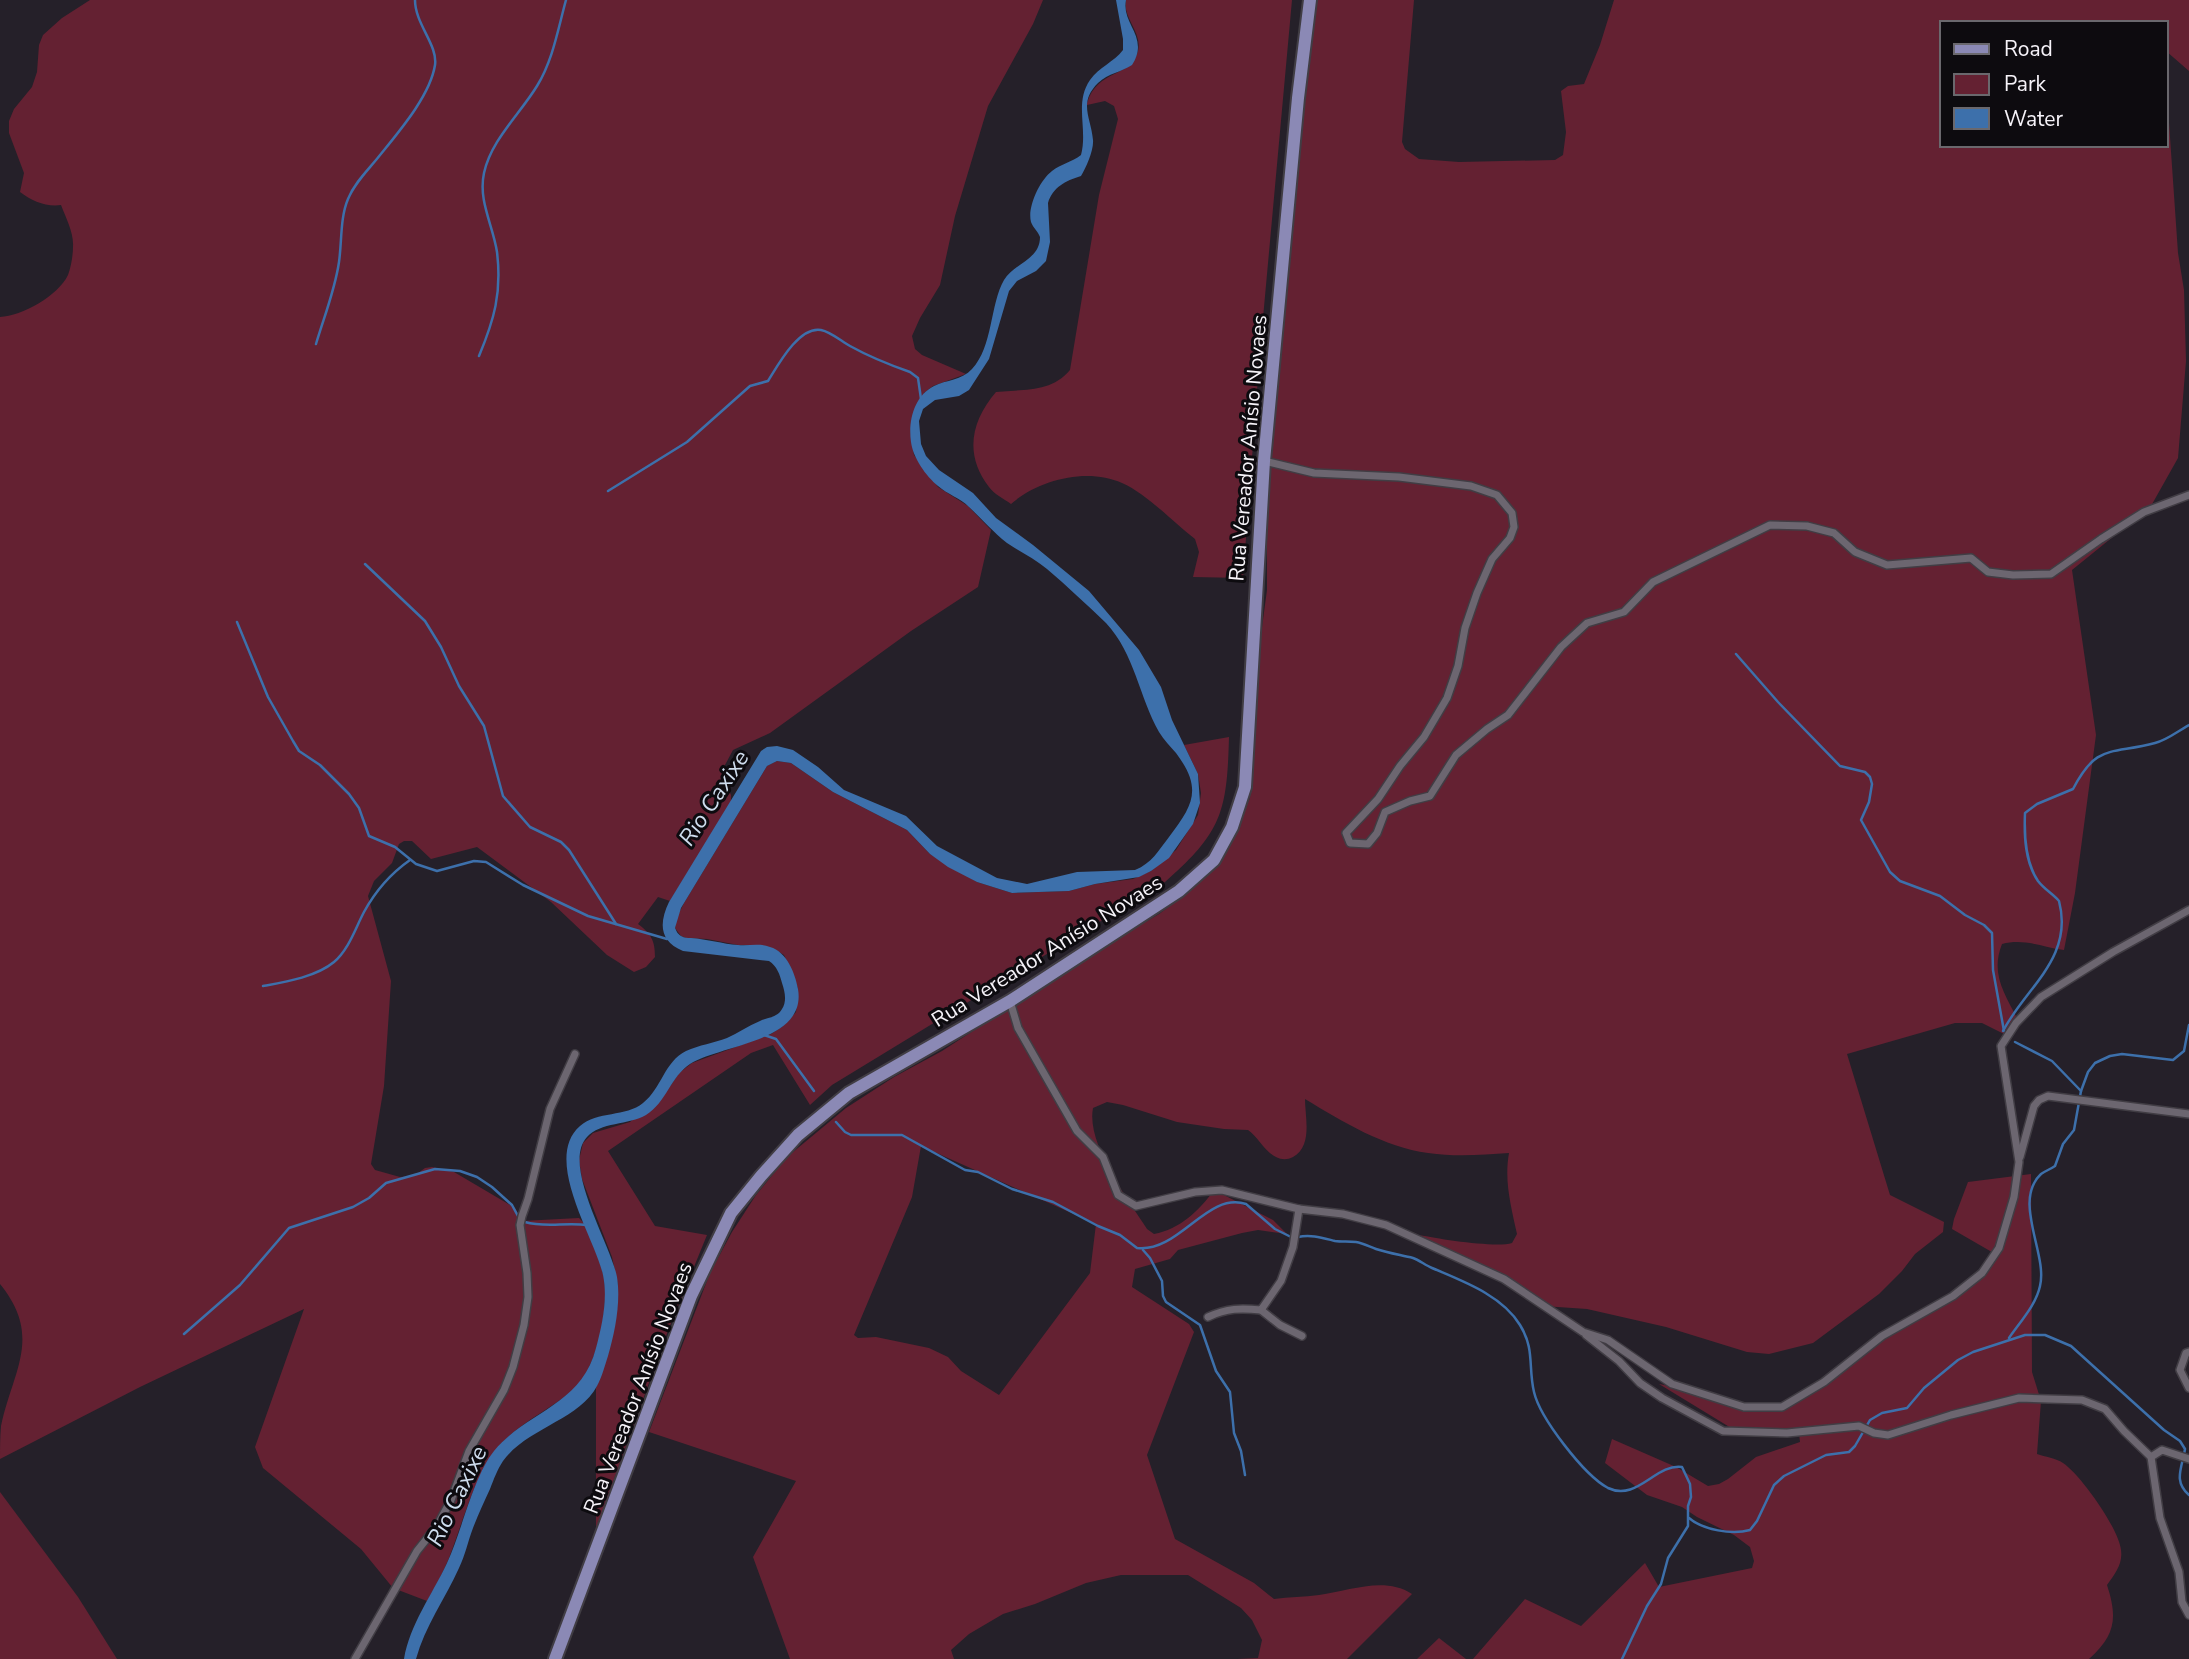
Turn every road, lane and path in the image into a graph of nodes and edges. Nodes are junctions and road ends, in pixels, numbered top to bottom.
1 (1310, 0) edge
2 (1264, 461) junction
3 (2189, 495) edge
4 (2189, 910) edge
5 (1010, 1000) junction
6 (575, 1054) dead end
7 (2189, 1114) edge
8 (2019, 1162) junction
9 (1299, 1209) junction
10 (1261, 1310) junction
11 (1208, 1317) dead end
12 (1583, 1332) junction
13 (1303, 1336) dead end
14 (2189, 1352) edge
15 (2189, 1388) edge
16 (2151, 1457) junction
17 (2189, 1459) edge
18 (2189, 1615) edge
19 (355, 1659) edge
20 (555, 1659) edge

1 - 2 main road, Rua Vereador Anísio Novaes
2 - 3 street
2 - 5 main road, Rua Vereador Anísio Novaes
4 - 8 street
5 - 9 street
5 - 20 main road, Rua Vereador Anísio Novaes
6 - 19 street
7 - 8 street
8 - 12 street
9 - 10 street
9 - 12 street
10 - 11 street
10 - 13 street
12 - 16 street
14 - 15 street
16 - 17 street
16 - 18 street

